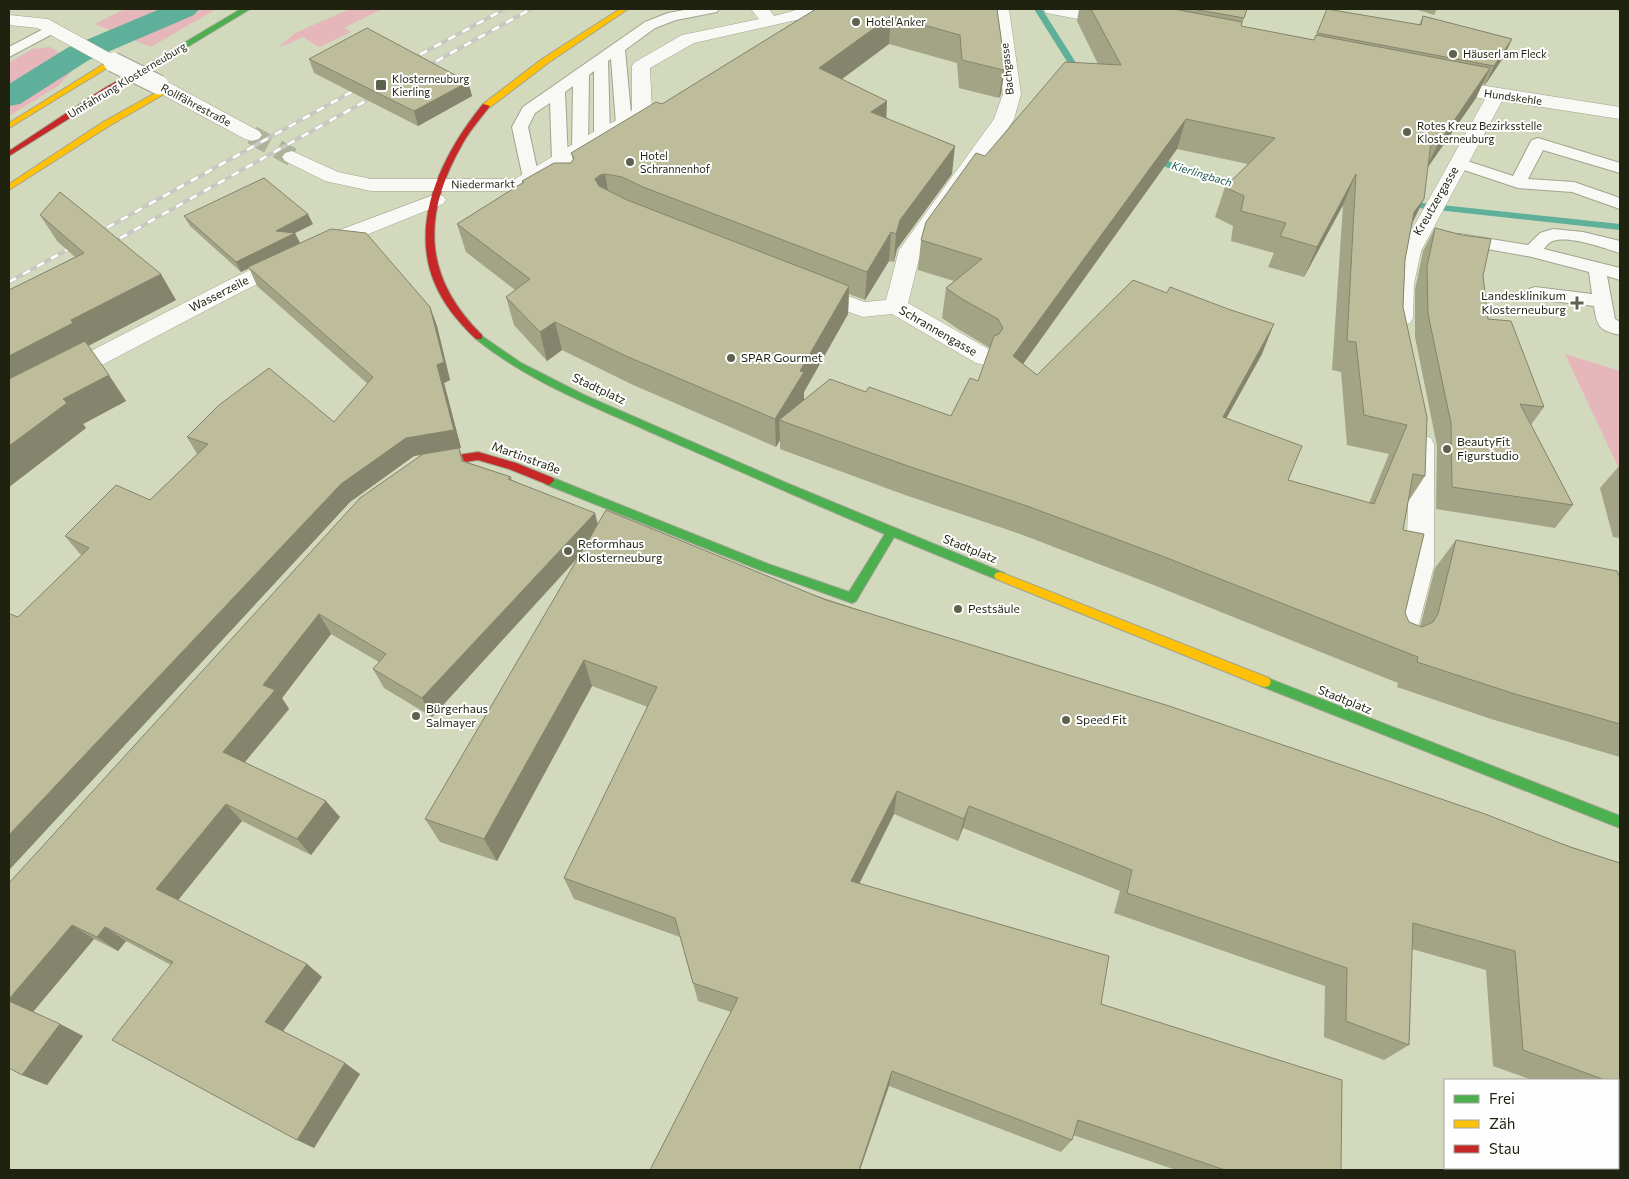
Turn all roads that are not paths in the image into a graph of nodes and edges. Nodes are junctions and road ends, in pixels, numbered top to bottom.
1 (57, 9) edge
2 (246, 9) edge
3 (624, 9) edge
4 (712, 9) edge
5 (812, 9) edge
6 (1000, 9) edge
7 (1053, 9) edge
8 (765, 15) edge
9 (9, 20) edge
10 (1128, 24) edge
11 (52, 29) junction
12 (617, 48) junction
13 (9, 53) edge
14 (601, 60) junction
15 (113, 62) junction
16 (581, 73) junction
17 (1420, 80) edge
18 (164, 87) junction
19 (557, 91) junction
20 (1496, 96) junction
21 (1619, 113) edge
22 (624, 124) junction
23 (9, 126) edge
24 (252, 135) tunnel mouth
25 (602, 135) junction
26 (580, 148) junction
27 (9, 154) edge
28 (292, 157) tunnel mouth
29 (560, 160) junction
30 (1458, 163) junction
31 (1620, 168) edge
32 (535, 176) junction
33 (561, 182) edge
34 (1518, 183) junction
35 (9, 188) edge
36 (438, 192) junction
37 (1620, 204) edge
38 (1434, 230) junction
39 (1620, 247) edge
40 (1532, 251) junction
41 (1597, 268) junction
42 (1620, 274) edge
43 (791, 282) edge
44 (1535, 293) dead end
45 (1602, 301) junction
46 (896, 306) junction
47 (1620, 329) edge
48 (1401, 337) edge
49 (984, 357) edge
50 (9, 404) edge
51 (1418, 419) edge
52 (416, 470) edge
53 (892, 532) junction
54 (1401, 640) edge
55 (1620, 822) edge

1 - 11 street
2 - 27 street, Umfahrung Klosterneuburg
3 - 36 street, Niedermarkt
4 - 12 lane
5 - 8 street, Niedermarkt
6 - 46 street, Bachgasse
7 - 10 street
8 - 22 street, Niedermarkt
9 - 11 street
11 - 13 lane
11 - 15 street, Rollfährestraße
12 - 14 lane
12 - 22 lane
14 - 16 lane
14 - 25 lane
15 - 18 street, Rollfährestraße, bridge
15 - 23 street
16 - 19 lane
16 - 26 lane
17 - 20 street, Hundskehle
18 - 24 street, Rollfährestraße
18 - 35 street
19 - 29 lane
19 - 32 lane
20 - 21 street, Hundskehle
20 - 30 street, Kreutzergasse
22 - 25 street, Niedermarkt
25 - 26 street, Niedermarkt
26 - 29 street, Niedermarkt
28 - 36 street
29 - 32 street, Niedermarkt
30 - 34 lane
30 - 38 street, Kreutzergasse
31 - 34 lane
32 - 33 street
32 - 36 street, Niedermarkt
34 - 37 lane
36 - 50 street, Wasserzeile
36 - 53 street, Stadtplatz
38 - 40 lane
38 - 48 street, Kreutzergasse
39 - 40 lane
40 - 41 lane
41 - 42 lane
41 - 45 lane
43 - 46 street, Schrannengasse
44 - 45 lane
45 - 47 lane
46 - 49 street, Schrannengasse
51 - 54 street
52 - 53 street, Martinstraße
53 - 55 street, Stadtplatz

